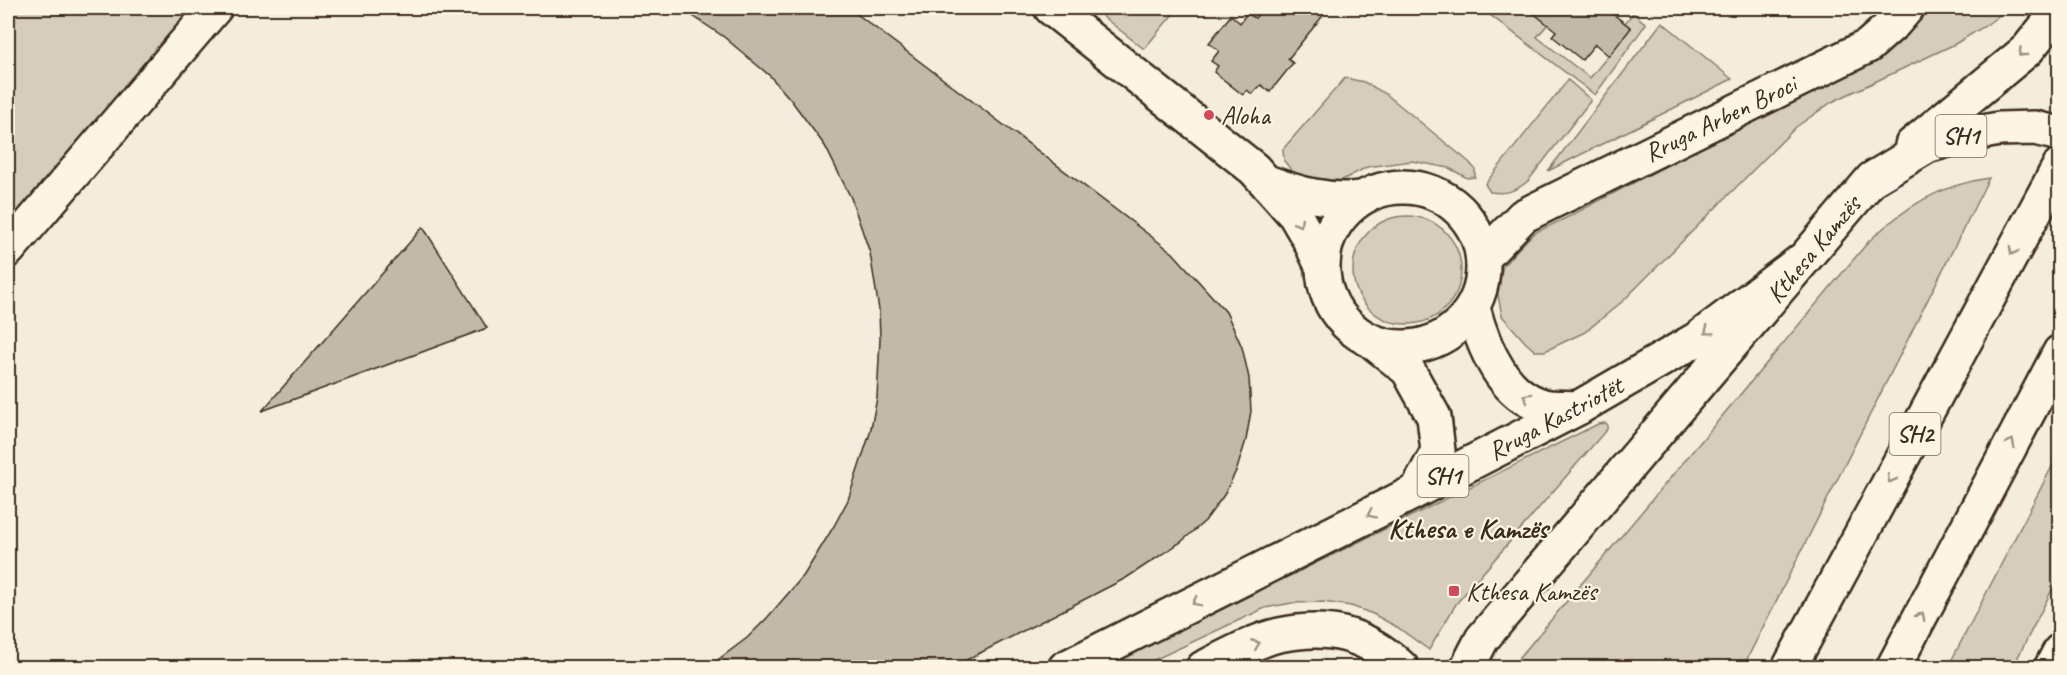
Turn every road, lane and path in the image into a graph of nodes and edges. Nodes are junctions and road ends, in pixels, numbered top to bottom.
1 (215, 8) edge
2 (1051, 8) edge
3 (1907, 8) edge
4 (2060, 9) edge
5 (2060, 134) edge
6 (2060, 165) edge
7 (1872, 179) junction
8 (1268, 182) junction
9 (1362, 198) junction
10 (1448, 200) junction
11 (1523, 216) junction
12 (8, 250) edge
13 (1483, 258) junction
14 (1805, 258) junction
15 (1323, 268) junction
16 (1473, 308) junction
17 (1373, 341) junction
18 (2060, 352) edge
19 (1578, 408) junction
20 (1418, 489) junction
21 (2060, 651) edge
22 (1065, 668) edge
23 (1203, 668) edge
24 (1402, 668) edge
25 (1467, 668) edge
26 (1790, 668) edge
27 (1893, 668) edge
28 (2051, 668) edge

1 - 12 main road
2 - 8 main road
3 - 11 main road, Rruga Arben Broci
4 -> 7 main road
5 - 7 main road, Kthesa Kamzës / SH1
6 -> 26 main road, SH2
7 - 14 main road, Kthesa Kamzës / SH1
8 - 9 main road
8 -> 15 main road
9 - 10 main road
9 - 15 main road
10 - 11 main road
10 - 13 main road
11 - 13 main road, Rruga Arben Broci
13 - 16 main road
14 -> 19 main road, Rruga Kastriotët / SH1
14 - 25 main road, Kthesa Kamzës / SH1
15 - 17 main road
16 - 17 main road
19 -> 16 main road
17 - 20 main road
27 -> 18 main road
19 - 20 main road, Rruga Kastriotët / SH1
20 -> 22 main road, Rruga Kastriotët / SH1
21 - 28 main road
23 -> 24 main road

